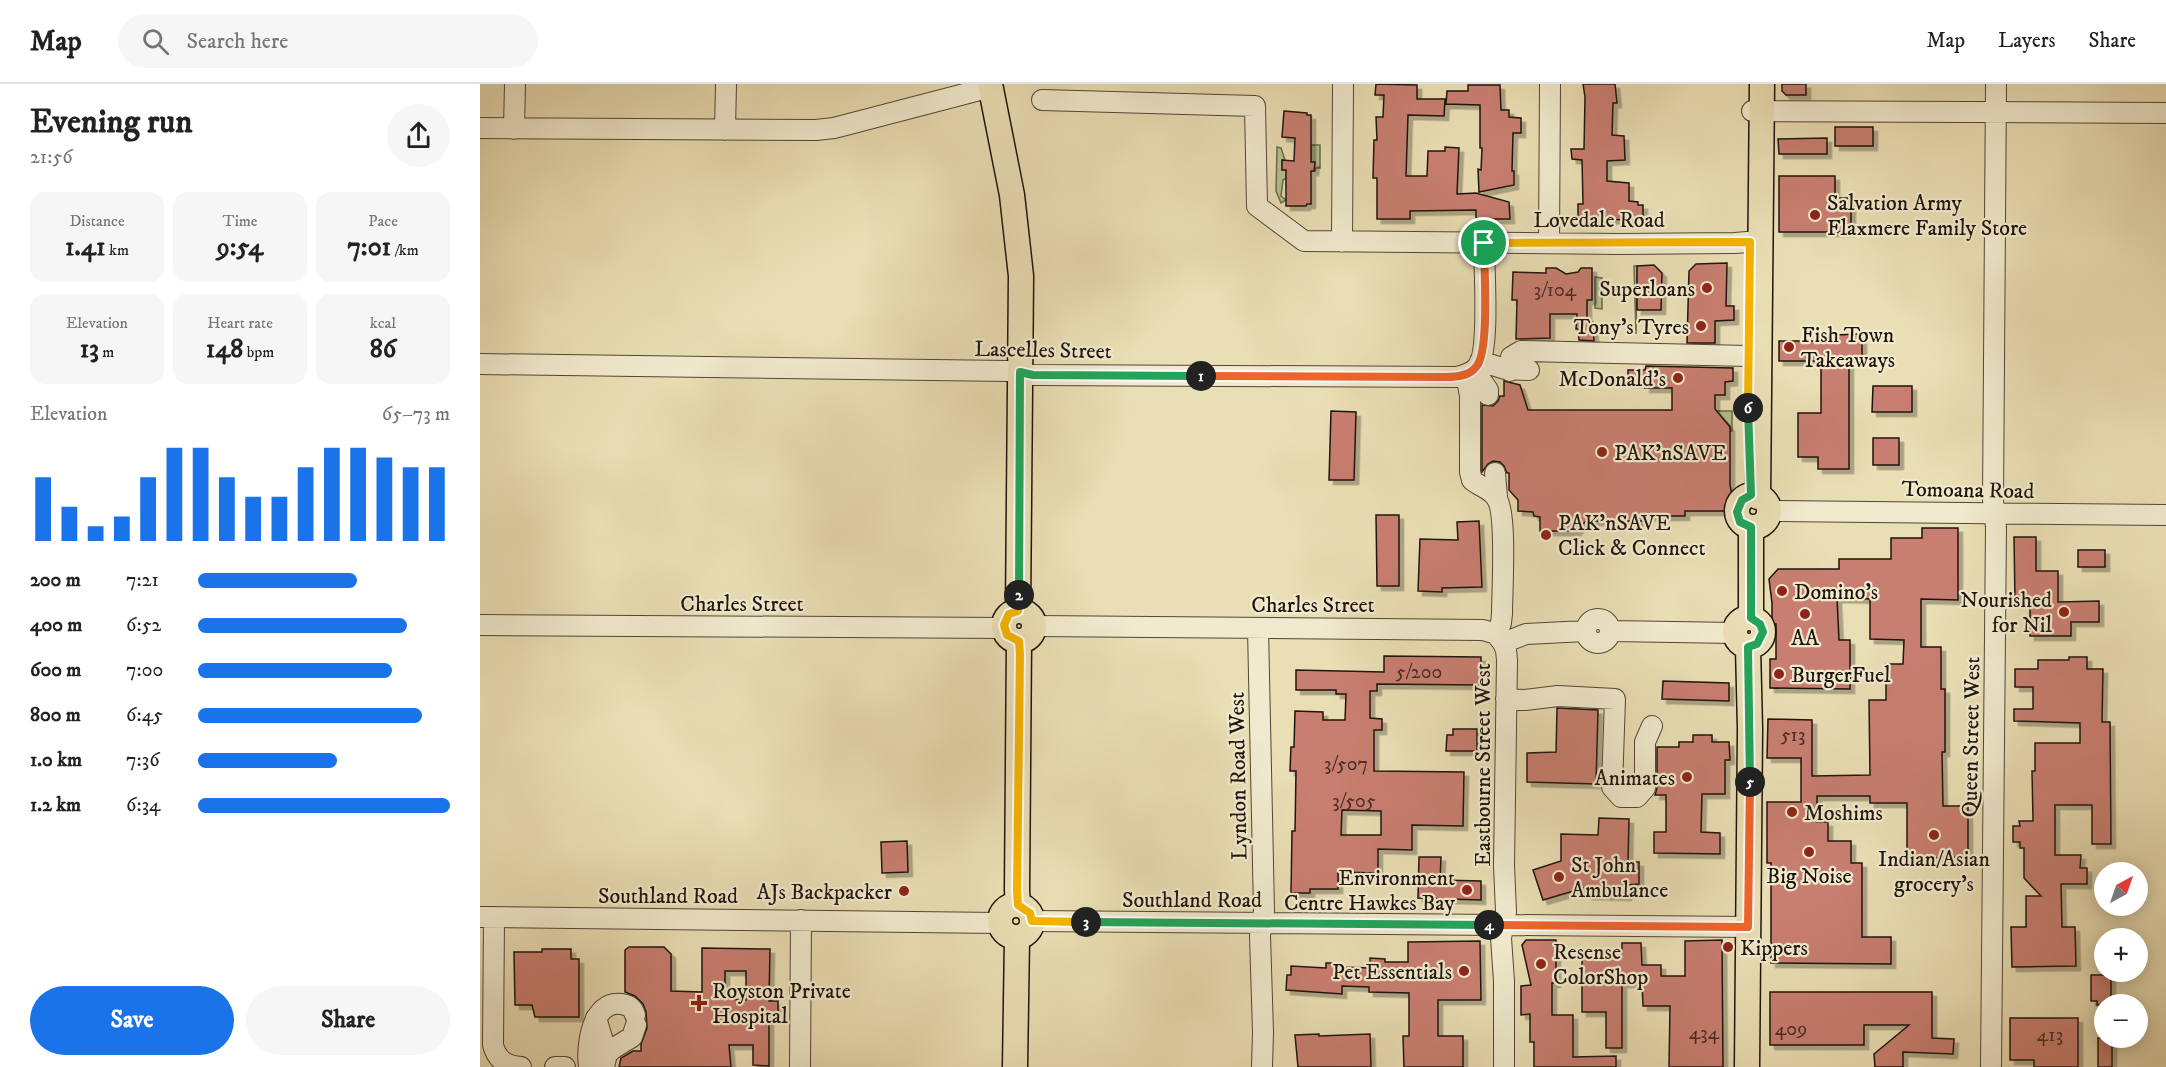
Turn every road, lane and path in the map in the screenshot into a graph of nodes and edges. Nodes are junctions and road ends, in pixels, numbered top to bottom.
1 (515, 84) edge
2 (726, 84) edge
3 (1343, 84) edge
4 (1550, 84) edge
5 (1752, 84) edge
6 (1762, 84) edge
7 (1996, 84) edge
8 (990, 86) edge
9 (1042, 100) dead end
10 (1757, 111) junction
11 (1996, 111) junction
12 (2166, 112) edge
13 (480, 128) edge
14 (514, 129) junction
15 (725, 130) junction
16 (1755, 241) junction
17 (1342, 242) junction
18 (1549, 242) junction
19 (1484, 243) junction
20 (1749, 356) junction
21 (480, 364) edge
22 (1474, 368) junction
23 (1020, 372) junction
24 (1488, 395) dead end
25 (1495, 473) dead end
26 (1497, 497) junction
27 (1759, 501) junction
28 (1994, 514) junction
29 (2166, 515) edge
30 (480, 625) edge
31 (1019, 627) junction
32 (1258, 628) junction
33 (1744, 633) junction
34 (1499, 638) junction
35 (1506, 699) junction
36 (1652, 726) dead end
37 (487, 917) edge
38 (801, 920) junction
39 (1017, 922) junction
40 (1262, 923) junction
41 (1504, 926) junction
42 (1748, 927) junction
43 (596, 1018) junction
44 (605, 1060) edge
45 (521, 1067) edge
46 (555, 1067) edge
47 (565, 1067) edge
48 (589, 1067) edge
49 (800, 1067) edge
50 (1016, 1067) edge
51 (1262, 1067) edge
52 (1504, 1067) edge
53 (1747, 1067) edge
54 (1990, 1067) edge

1 - 14 street
2 - 15 street
3 - 17 street
4 - 18 street
5 - 10 main road
6 - 10 main road
7 - 11 street, Queen Street West
8 - 15 street
8 - 23 main road
9 - 17 street, Lovedale Road
10 - 11 street
10 - 16 main road
11 - 12 street
11 - 28 street, Queen Street West
13 - 14 street
14 - 15 street
16 - 18 street, Lovedale Road
16 - 20 main road
16 - 27 main road
17 - 19 street, Lovedale Road
18 - 19 street, Lovedale Road
19 - 22 street
20 - 22 street
20 - 27 main road
21 - 23 street, Lascelles Street
22 - 23 street, Lascelles Street
22 - 24 street
22 - 26 street
23 - 31 main road
25 - 26 street, Eastbourne Street West
26 - 34 street, Eastbourne Street West
27 - 28 street, Tomoana Road
27 - 33 main road
28 - 29 street, Tomoana Road
28 - 54 street, Queen Street West
30 - 31 street, Charles Street
31 - 32 street, Charles Street
31 - 39 main road
32 - 34 street, Charles Street
32 - 40 street, Lyndon Road West
33 - 34 street, Charles Street
33 - 42 main road
34 - 35 street, Eastbourne Street West
35 - 36 street
35 - 41 street, Eastbourne Street West
37 - 38 street, Southland Road
37 - 45 street
38 - 39 street, Southland Road
38 - 49 street
39 - 40 street, Southland Road
39 - 50 main road
40 - 41 street, Southland Road
40 - 51 street, Lyndon Road West
41 - 42 street, Southland Road
41 - 52 street, Eastbourne Street West
42 - 53 main road
43 - 44 street
43 - 44 street
43 - 48 street
46 - 47 street

